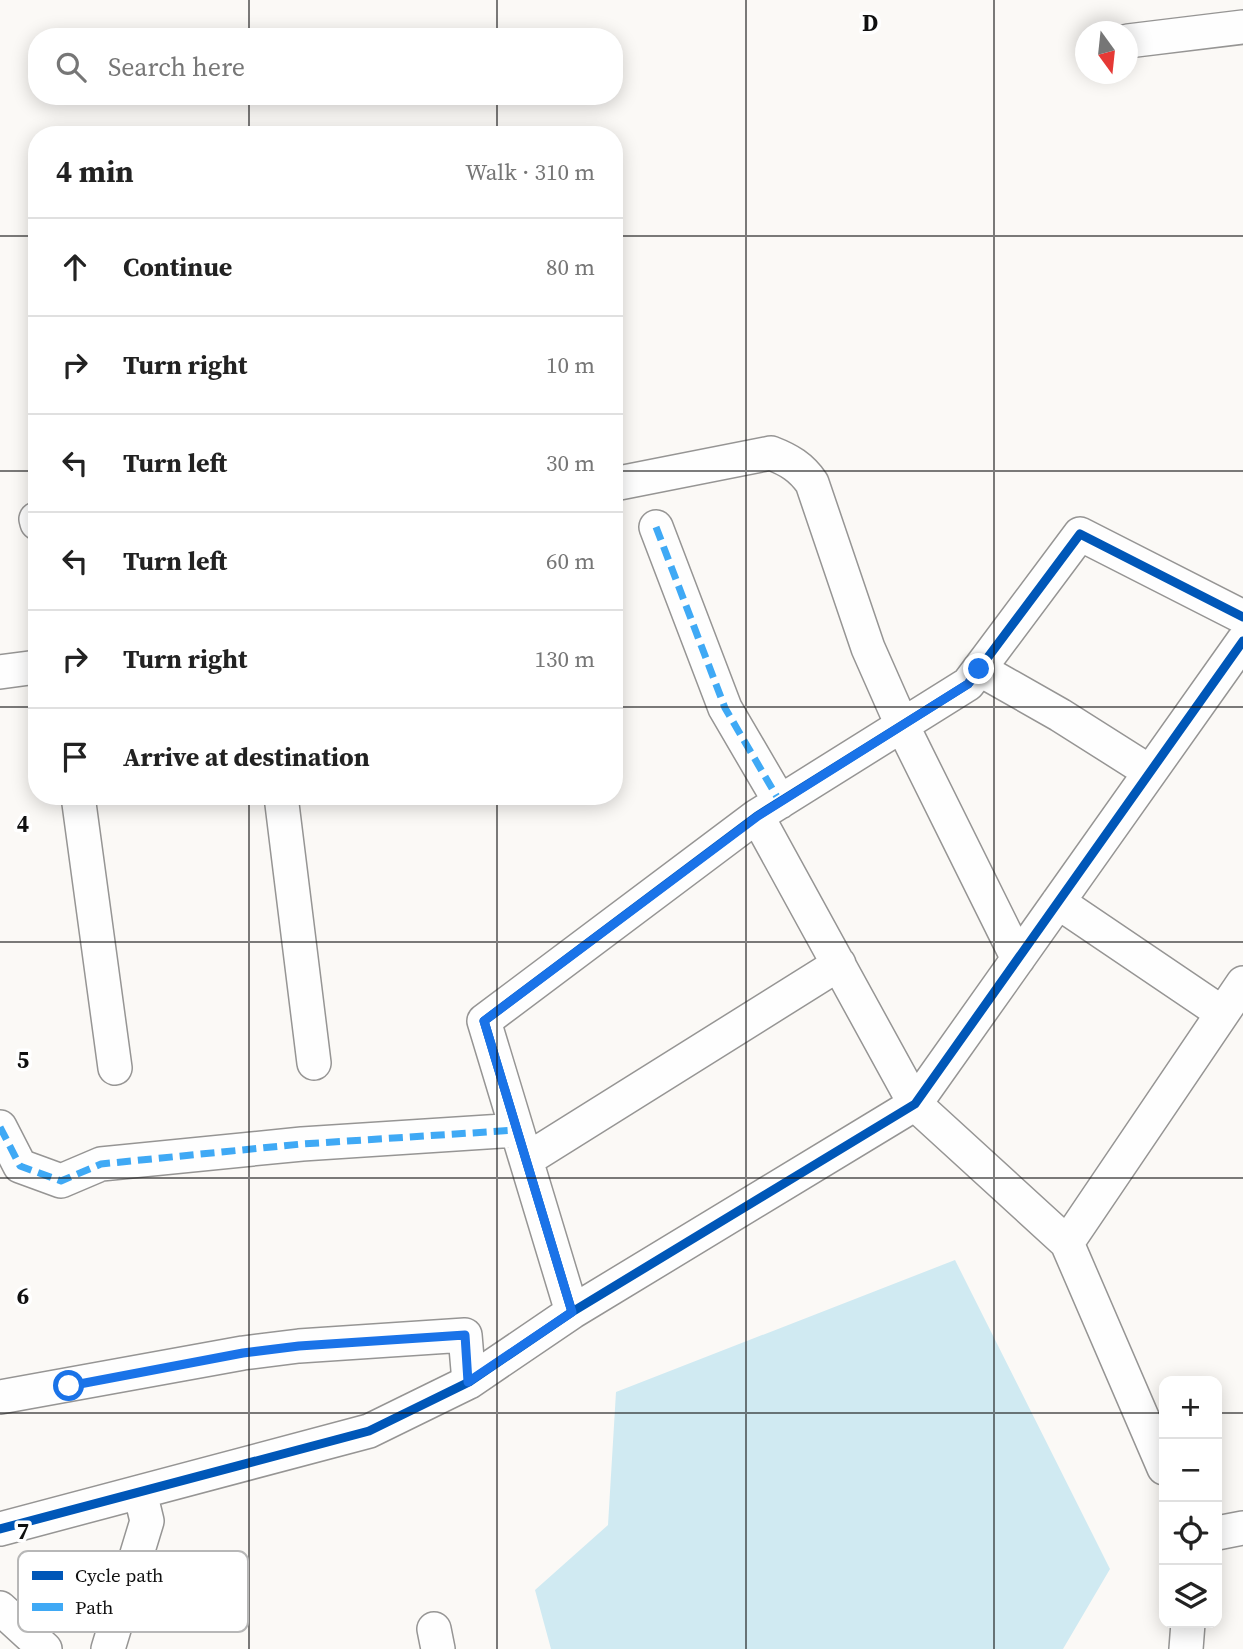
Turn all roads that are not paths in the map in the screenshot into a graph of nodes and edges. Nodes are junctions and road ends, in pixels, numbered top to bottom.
1 (1243, 27) edge
2 (1138, 40) edge
3 (623, 482) edge
4 (656, 527) dead end
5 (1243, 617) edge
6 (1243, 641) edge
7 (28, 668) edge
8 (979, 669) junction
9 (0, 672) edge
10 (902, 725) junction
11 (1150, 772) junction
12 (79, 805) edge
13 (282, 805) edge
14 (769, 809) junction
15 (1059, 902) junction
16 (1018, 959) junction
17 (839, 964) junction
18 (1243, 983) edge
19 (1222, 1013) junction
20 (314, 1063) dead end
21 (115, 1068) dead end
22 (915, 1104) junction
23 (0, 1127) edge
24 (521, 1144) junction
25 (1067, 1243) junction
26 (572, 1312) junction
27 (468, 1382) junction
28 (0, 1397) edge
29 (1159, 1456) edge
30 (140, 1492) junction
31 (1243, 1528) edge
32 (0, 1529) edge
33 (1222, 1532) edge
34 (138, 1551) edge
35 (0, 1608) edge
36 (18, 1624) edge
37 (1187, 1628) edge
38 (26, 1632) edge
39 (113, 1632) edge
40 (45, 1649) edge
41 (108, 1649) edge
42 (1185, 1649) edge

1 - 2 street
3 - 10 street
4 - 14 street
5 - 8 street
6 - 11 street
7 - 9 street
8 - 10 street
8 - 11 street
10 - 14 street
10 - 16 street
11 - 15 street
12 - 21 street
13 - 20 street
14 - 17 street
14 - 24 street
15 - 16 street
15 - 19 street
16 - 22 street
17 - 22 street
17 - 24 street
18 - 19 street
19 - 25 street
22 - 25 street
22 - 26 street
23 - 24 street
24 - 26 street
25 - 29 street
26 - 27 street
27 - 28 street
27 - 30 street
30 - 32 street
30 - 34 street
31 - 33 street
35 - 36 street
37 - 42 street
38 - 40 street
39 - 41 street

